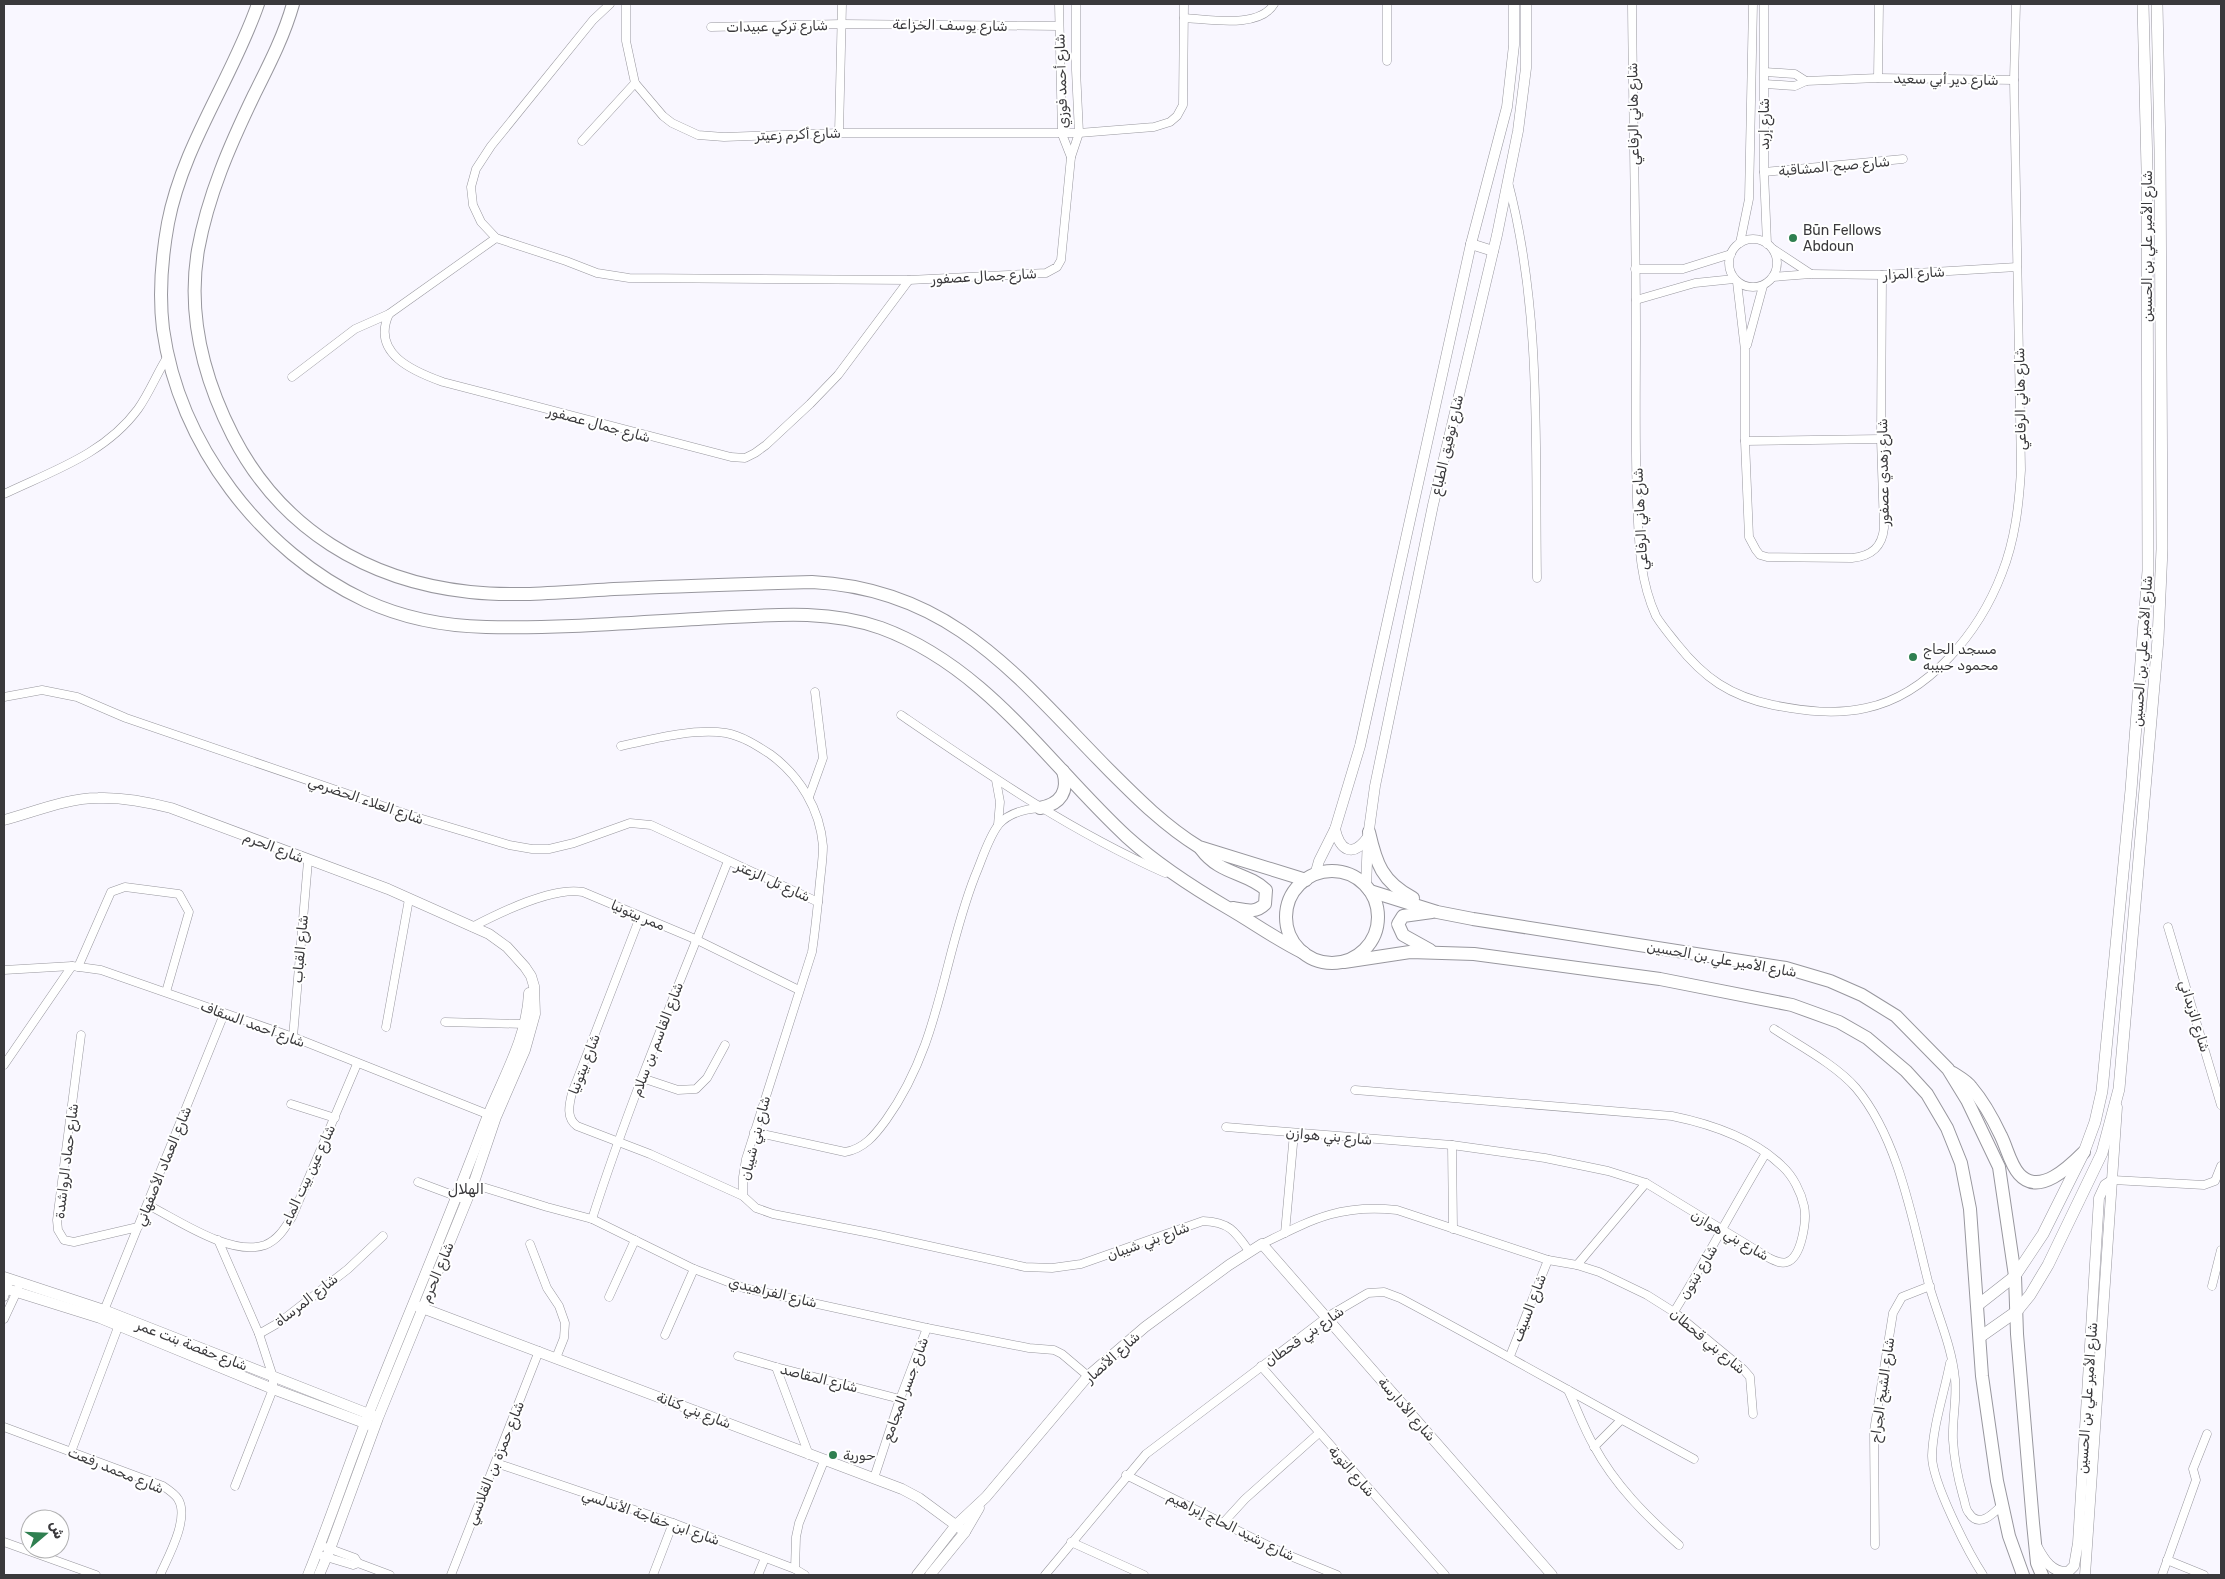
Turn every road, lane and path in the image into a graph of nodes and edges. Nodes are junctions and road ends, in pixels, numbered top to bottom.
1 (258, 4) edge
2 (293, 4) edge
3 (610, 4) edge
4 (626, 4) edge
5 (842, 4) edge
6 (1058, 4) edge
7 (1076, 4) edge
8 (1184, 4) edge
9 (1274, 4) edge
10 (1386, 4) edge
11 (1514, 4) edge
12 (1526, 4) edge
13 (1632, 4) edge
14 (1753, 4) edge
15 (1764, 4) edge
16 (1879, 4) edge
17 (2016, 4) edge
18 (2143, 4) edge
19 (2157, 4) edge
20 (1184, 18) junction
21 (842, 24) junction
22 (1058, 26) junction
23 (712, 27) dead end
24 (1386, 61) dead end
25 (1764, 72) junction
26 (1878, 78) junction
27 (2014, 80) junction
28 (1806, 81) junction
29 (635, 83) junction
30 (1765, 84) junction
31 (839, 133) junction
32 (1079, 133) junction
33 (1062, 134) junction
34 (582, 140) dead end
35 (1071, 157) junction
36 (1903, 159) dead end
37 (1764, 172) junction
38 (1508, 180) junction
39 (496, 238) junction
40 (1740, 243) junction
41 (1471, 244) junction
42 (1769, 246) junction
43 (1493, 251) junction
44 (1730, 254) junction
45 (1056, 267) joint
46 (2016, 267) junction
47 (1635, 269) junction
48 (1811, 274) junction
49 (1882, 275) junction
50 (1773, 277) junction
51 (909, 280) junction
52 (1736, 280) junction
53 (1763, 286) junction
54 (2147, 299) junction
55 (2160, 299) junction
56 (1636, 300) junction
57 (389, 314) junction
58 (1745, 350) junction
59 (168, 356) junction
60 (292, 377) dead end
61 (1881, 439) junction
62 (1745, 442) junction
63 (4, 494) edge
64 (1537, 578) dead end
65 (815, 692) dead end
66 (4, 697) edge
67 (901, 714) dead end
68 (621, 746) dead end
69 (1063, 771) junction
70 (996, 780) junction
71 (809, 797) junction
72 (1040, 808) junction
73 (4, 820) edge
74 (998, 825) junction
75 (1335, 829) junction
76 (1368, 834) junction
77 (1199, 847) junction
78 (308, 861) junction
79 (728, 861) junction
80 (1310, 877) junction
81 (1181, 880) junction
82 (1368, 889) junction
83 (410, 899) junction
84 (818, 902) junction
85 (1228, 907) junction
86 (1437, 912) junction
87 (640, 917) junction
88 (472, 927) junction
89 (2168, 927) dead end
90 (695, 939) junction
91 (1432, 952) junction
92 (1304, 953) junction
93 (1344, 962) junction
94 (75, 967) junction
95 (525, 967) junction
96 (4, 970) edge
97 (799, 990) junction
98 (166, 992) junction
99 (224, 1014) junction
100 (445, 1022) dead end
101 (524, 1024) junction
102 (386, 1027) dead end
103 (1774, 1029) dead end
104 (82, 1035) dead end
105 (293, 1037) junction
106 (725, 1045) dead end
107 (357, 1064) junction
108 (4, 1065) edge
109 (1948, 1069) junction
110 (642, 1078) junction
111 (2119, 1089) junction
112 (1354, 1090) dead end
113 (291, 1104) dead end
114 (2221, 1105) edge
115 (492, 1116) junction
116 (335, 1118) junction
117 (1226, 1127) dead end
118 (754, 1132) junction
119 (1294, 1133) junction
120 (617, 1140) junction
121 (1452, 1146) junction
122 (2084, 1152) junction
123 (1766, 1153) junction
124 (2221, 1166) edge
125 (2113, 1180) junction
126 (463, 1181) junction
127 (418, 1182) dead end
128 (1646, 1183) junction
129 (473, 1185) junction
130 (743, 1196) junction
131 (462, 1198) junction
132 (148, 1204) junction
133 (592, 1218) junction
134 (138, 1227) junction
135 (1453, 1229) junction
136 (1721, 1230) junction
137 (1285, 1233) junction
138 (383, 1236) dead end
139 (218, 1240) junction
140 (636, 1240) junction
141 (530, 1244) dead end
142 (1262, 1244) junction
143 (2221, 1250) edge
144 (1249, 1251) junction
145 (1548, 1260) junction
146 (1577, 1265) junction
147 (694, 1268) junction
148 (2015, 1276) junction
149 (1930, 1286) junction
150 (2212, 1286) dead end
151 (9, 1287) edge
152 (609, 1297) dead end
153 (1978, 1305) junction
154 (418, 1306) junction
155 (2017, 1311) junction
156 (1674, 1312) junction
157 (102, 1314) junction
158 (1327, 1317) junction
159 (4, 1318) edge
160 (120, 1321) junction
161 (927, 1328) junction
162 (259, 1334) junction
163 (665, 1335) dead end
164 (1980, 1338) junction
165 (539, 1351) junction
166 (738, 1356) dead end
167 (1510, 1356) junction
168 (556, 1358) junction
169 (1951, 1358) junction
170 (1261, 1366) junction
171 (776, 1367) junction
172 (1088, 1376) junction
173 (273, 1377) junction
174 (272, 1389) junction
175 (1568, 1390) junction
176 (900, 1399) junction
177 (1753, 1414) dead end
178 (1621, 1420) junction
179 (372, 1421) junction
180 (4, 1427) edge
181 (1319, 1433) junction
182 (2207, 1434) dead end
183 (1594, 1447) junction
184 (71, 1452) junction
185 (809, 1455) junction
186 (1694, 1459) dead end
187 (824, 1461) junction
188 (496, 1463) junction
189 (1126, 1476) junction
190 (874, 1478) junction
191 (235, 1486) dead end
192 (986, 1497) junction
193 (2002, 1505) junction
194 (1968, 1512) junction
195 (1224, 1522) junction
196 (1956, 1522) junction
197 (673, 1523) junction
198 (956, 1525) junction
199 (965, 1532) junction
200 (4, 1542) edge
201 (1071, 1542) junction
202 (2036, 1544) junction
203 (1679, 1545) dead end
204 (1875, 1545) dead end
205 (323, 1551) junction
206 (765, 1558) junction
207 (2167, 1560) junction
208 (795, 1569) junction
209 (96, 1575) edge
210 (160, 1575) edge
211 (308, 1575) edge
212 (319, 1575) edge
213 (390, 1575) edge
214 (450, 1575) edge
215 (653, 1575) edge
216 (758, 1575) edge
217 (805, 1575) edge
218 (917, 1575) edge
219 (930, 1575) edge
220 (1045, 1575) edge
221 (1144, 1575) edge
222 (1337, 1575) edge
223 (1445, 1575) edge
224 (1552, 1575) edge
225 (1983, 1575) edge
226 (2023, 1575) edge
227 (2042, 1575) edge
228 (2085, 1575) edge
229 (2162, 1575) edge
230 (2204, 1575) edge

1 - 59 main road
2 - 77 main road
3 - 39 street
4 - 29 street, شارع أكرم زعيتر
5 - 21 street
6 - 22 street, شارع أحمد فوزي
7 - 32 street, شارع أحمد فوزي
8 - 20 street, شارع أكرم زعيتر
9 - 20 street
10 - 24 street
11 - 41 street, شارع توفيق الطباع
12 - 38 street, شارع توفيق الطباع
13 - 47 street, شارع هاني الرفاعي
14 - 40 street, شارع إربد
15 - 25 street, شارع إربد
16 - 26 street, شارع دير أبي سعيد
17 - 27 street, شارع هاني الرفاعي
18 - 54 main road, شارع الأمير علي بن الحسين
19 - 55 main road, شارع الأمير علي بن الحسين
20 - 32 street, شارع أكرم زعيتر
21 - 22 street, شارع يوسف الخزاعة
21 - 23 street, شارع تركي عبيدات
21 - 31 street
22 - 33 street, شارع أحمد فوزي
25 - 28 street, شارع دير أبي سعيد
25 - 30 street, شارع إربد
26 - 27 street, شارع دير أبي سعيد
26 - 28 street, شارع دير أبي سعيد
27 - 46 street, شارع هاني الرفاعي
28 - 30 street, شارع دير أبي سعيد
29 - 31 street, شارع أكرم زعيتر
29 - 34 street
30 - 37 street, شارع إربد
31 - 33 street, شارع أكرم زعيتر
32 - 33 street, شارع أكرم زعيتر
32 - 35 street, شارع أحمد فوزي
33 - 35 street, شارع أحمد فوزي
35 - 45 street, شارع أحمد فوزي
36 - 37 street, شارع صبح المشاقبة
37 - 42 street, شارع إربد
38 - 43 street, شارع توفيق الطباع
38 - 64 street
39 - 51 street, شارع جمال عصفور
39 - 57 street
40 - 42 street
40 - 44 street
41 - 43 street
41 - 75 street, شارع توفيق الطباع
42 - 48 street
42 - 50 street
43 - 76 street, شارع توفيق الطباع
44 - 47 street
44 - 52 street
45 - 51 street, شارع جمال عصفور
46 - 49 street, شارع المزار
46 - 56 street, شارع هاني الرفاعي
47 - 56 street, شارع هاني الرفاعي
48 - 49 street, شارع المزار
48 - 50 street, شارع المزار
49 - 61 street, شارع زهدي عصفور
50 - 53 street
51 - 57 street, شارع جمال عصفور
52 - 53 street
52 - 56 street
52 - 58 street, شارع زهدي عصفور
53 - 58 street, شارع زهدي عصفور
54 - 55 main road
54 - 122 main road, شارع الأمير علي بن الحسين
55 - 111 main road, شارع الأمير علي بن الحسين
57 - 60 street
58 - 62 street, شارع زهدي عصفور
59 - 63 street
59 - 69 main road
61 - 62 street
61 - 62 street, شارع زهدي عصفور
65 - 71 street
66 - 79 street, شارع العلاء الحضرمي
67 - 70 street
68 - 71 street, شارع بني شيبان
69 - 72 main road
69 - 81 main road
70 - 72 street
70 - 74 street
71 - 84 street, شارع بني شيبان
72 - 74 street
72 - 81 street
73 - 78 street, شارع الحرم
74 - 118 street
75 - 76 street
75 - 80 street, شارع توفيق الطباع
76 - 82 street, شارع توفيق الطباع
76 - 86 main road
77 - 80 main road
77 - 85 main road
78 - 83 street, شارع الحرم
78 - 105 street, شارع القباب
79 - 84 street, شارع تل الزعتر
79 - 90 street, شارع القاسم بن سلام
80 - 82 main road
80 - 92 main road
81 - 85 main road
82 - 86 main road, شارع الأمير علي بن الحسين
82 - 93 main road
83 - 88 street, شارع الحرم
83 - 102 street
84 - 97 street, شارع بني شيبان
85 - 92 main road
86 - 91 main road
86 - 109 main road, شارع الأمير علي بن الحسين
87 - 88 street, ممر بيتونيا
87 - 90 street, ممر بيتونيا
87 - 120 street, شارع بيتونيا
88 - 95 street, شارع الحرم
89 - 114 street, شارع الزبداني
90 - 97 street, ممر بيتونيا
90 - 110 street, شارع القاسم بن سلام
91 - 93 main road
91 - 153 main road
92 - 93 main road
94 - 96 street, شارع أحمد السقاف
94 - 98 street, شارع أحمد السقاف
94 - 98 street
94 - 108 street
95 - 101 street, شارع الحرم
95 - 115 street, شارع الحرم
97 - 118 street, شارع بني شيبان
98 - 99 street, شارع أحمد السقاف
99 - 105 street, شارع أحمد السقاف
99 - 132 street, شارع العماد الأصفهاني
100 - 101 street
101 - 115 street, شارع الحرم
103 - 149 street
104 - 134 street, شارع حماد الرواشدة
105 - 107 street, شارع أحمد السقاف
106 - 110 street
107 - 115 street, شارع أحمد السقاف
107 - 116 street, شارع عين بيت الماء
109 - 122 main road
109 - 148 main road, شارع الأمير علي بن الحسين
110 - 120 street, شارع القاسم بن سلام
111 - 125 street, شارع الأمير علي بن الحسين
111 - 155 main road, شارع الأمير علي بن الحسين
112 - 123 street, شارع بني هوازن
113 - 116 street
115 - 126 street, شارع الحرم
115 - 129 street, شارع الحرم
116 - 139 street, شارع عين بيت الماء
117 - 119 street, شارع بني هوازن
118 - 130 street, شارع بني شيبان
119 - 121 street, شارع بني هوازن
119 - 137 street
120 - 130 street, شارع بيتونيا
120 - 133 street, شارع القاسم بن سلام
121 - 128 street, شارع بني هوازن
121 - 135 street
122 - 148 main road, شارع الأمير علي بن الحسين
123 - 136 street, شارع نبتون
123 - 136 street, شارع بني هوازن
124 - 125 street
125 - 202 street, شارع الأمير علي بن الحسين
125 - 228 street, شارع الأمير علي بن الحسين
126 - 129 street, شارع الفراهيدي
126 - 131 street, شارع الحرم
127 - 131 street
128 - 136 street, شارع بني هوازن
128 - 146 street
129 - 131 street, شارع الحرم
129 - 133 street, شارع الفراهيدي
130 - 144 street, شارع بني شيبان
131 - 154 street, شارع الحرم
132 - 134 street, شارع العماد الأصفهاني
132 - 139 street, شارع عين بيت الماء
133 - 140 street, شارع الفراهيدي
134 - 157 street, شارع العماد الأصفهاني
135 - 137 street, شارع بني قحطان
135 - 145 street, شارع بني قحطان
136 - 156 street, شارع نبتون
137 - 142 street, شارع بني قحطان
138 - 162 street, شارع المرساة
139 - 162 street, شارع المرساة
140 - 147 street, شارع الفراهيدي
140 - 152 street
141 - 168 street
142 - 144 street, شارع الأنصار
142 - 158 street, شارع الأدارسة
143 - 150 street
144 - 172 street, شارع الأنصار
145 - 146 street, شارع بني قحطان
145 - 167 street, شارع السيف
146 - 156 street, شارع بني قحطان
147 - 161 street, شارع الفراهيدي
147 - 163 street
148 - 153 main road, شارع الأمير علي بن الحسين
148 - 155 main road, شارع الأمير علي بن الحسين
149 - 169 street
149 - 204 street, شارع الشيخ الجراح
151 - 157 street, شارع حفصة بنت عمر
151 - 159 street
153 - 164 main road
154 - 165 street, شارع بني كنانة
154 - 179 street, شارع الحرم
155 - 164 main road, شارع الأمير علي بن الحسين
155 - 202 main road, شارع الأمير علي بن الحسين
156 - 177 street, شارع بني قحطان
157 - 160 street, شارع حفصة بنت عمر
158 - 167 street, شارع بني قحطان
158 - 170 street, شارع بني قحطان
158 - 224 street, شارع الأدارسة
160 - 173 street, شارع حفصة بنت عمر
160 - 174 street, شارع حفصة بنت عمر
160 - 184 street
161 - 172 street, شارع الفراهيدي
161 - 176 street, شارع جسر المجامع
162 - 173 street
164 - 193 main road
165 - 168 street, شارع بني كنانة
165 - 188 street, شارع حمزة بن القلانسي
166 - 171 street, شارع المقاصد
167 - 175 street, شارع بني قحطان
168 - 185 street, شارع بني كنانة
169 - 194 street
169 - 196 street
170 - 181 street, شارع التوبة
170 - 189 street, شارع بني قحطان
171 - 176 street, شارع المقاصد
171 - 185 street
172 - 192 street, شارع الأنصار
173 - 174 street
173 - 179 street, شارع حفصة بنت عمر
174 - 179 street, شارع حفصة بنت عمر
174 - 191 street
175 - 178 street, شارع بني قحطان
175 - 183 street
176 - 190 street, شارع جسر المجامع
178 - 183 street
178 - 186 street, شارع بني قحطان
179 - 205 street, شارع الحرم
180 - 184 street, شارع محمد رفعت
181 - 195 street
181 - 223 street, شارع التوبة
182 - 207 street
183 - 203 street
184 - 210 street, شارع محمد رفعت
185 - 187 street, شارع بني كنانة
187 - 190 street, شارع بني كنانة
187 - 208 street
188 - 197 street, شارع ابن خفاجة الأندلسي
188 - 214 street, شارع حمزة بن القلانسي
189 - 195 street, شارع رشيد الحاج إبراهيم
189 - 201 street, شارع بني قحطان
190 - 198 street, شارع بني كنانة
192 - 198 street, شارع الأنصار
192 - 199 street, شارع الأنصار
193 - 194 street
193 - 226 main road
194 - 196 street
195 - 222 street, شارع رشيد الحاج إبراهيم
196 - 225 street
197 - 206 street, شارع ابن خفاجة الأندلسي
197 - 215 street
198 - 199 street, شارع بني كنانة
198 - 218 street, شارع الأنصار
199 - 219 street, شارع الأنصار
200 - 209 street
201 - 220 street, شارع بني قحطان
201 - 221 street
202 - 227 main road, شارع الأمير علي بن الحسين
205 - 211 street, شارع الحرم
205 - 212 street, شارع الحرم
205 - 213 street
206 - 208 street, شارع ابن خفاجة الأندلسي
206 - 216 street
207 - 229 street
207 - 230 street
208 - 217 street, شارع ابن خفاجة الأندلسي

